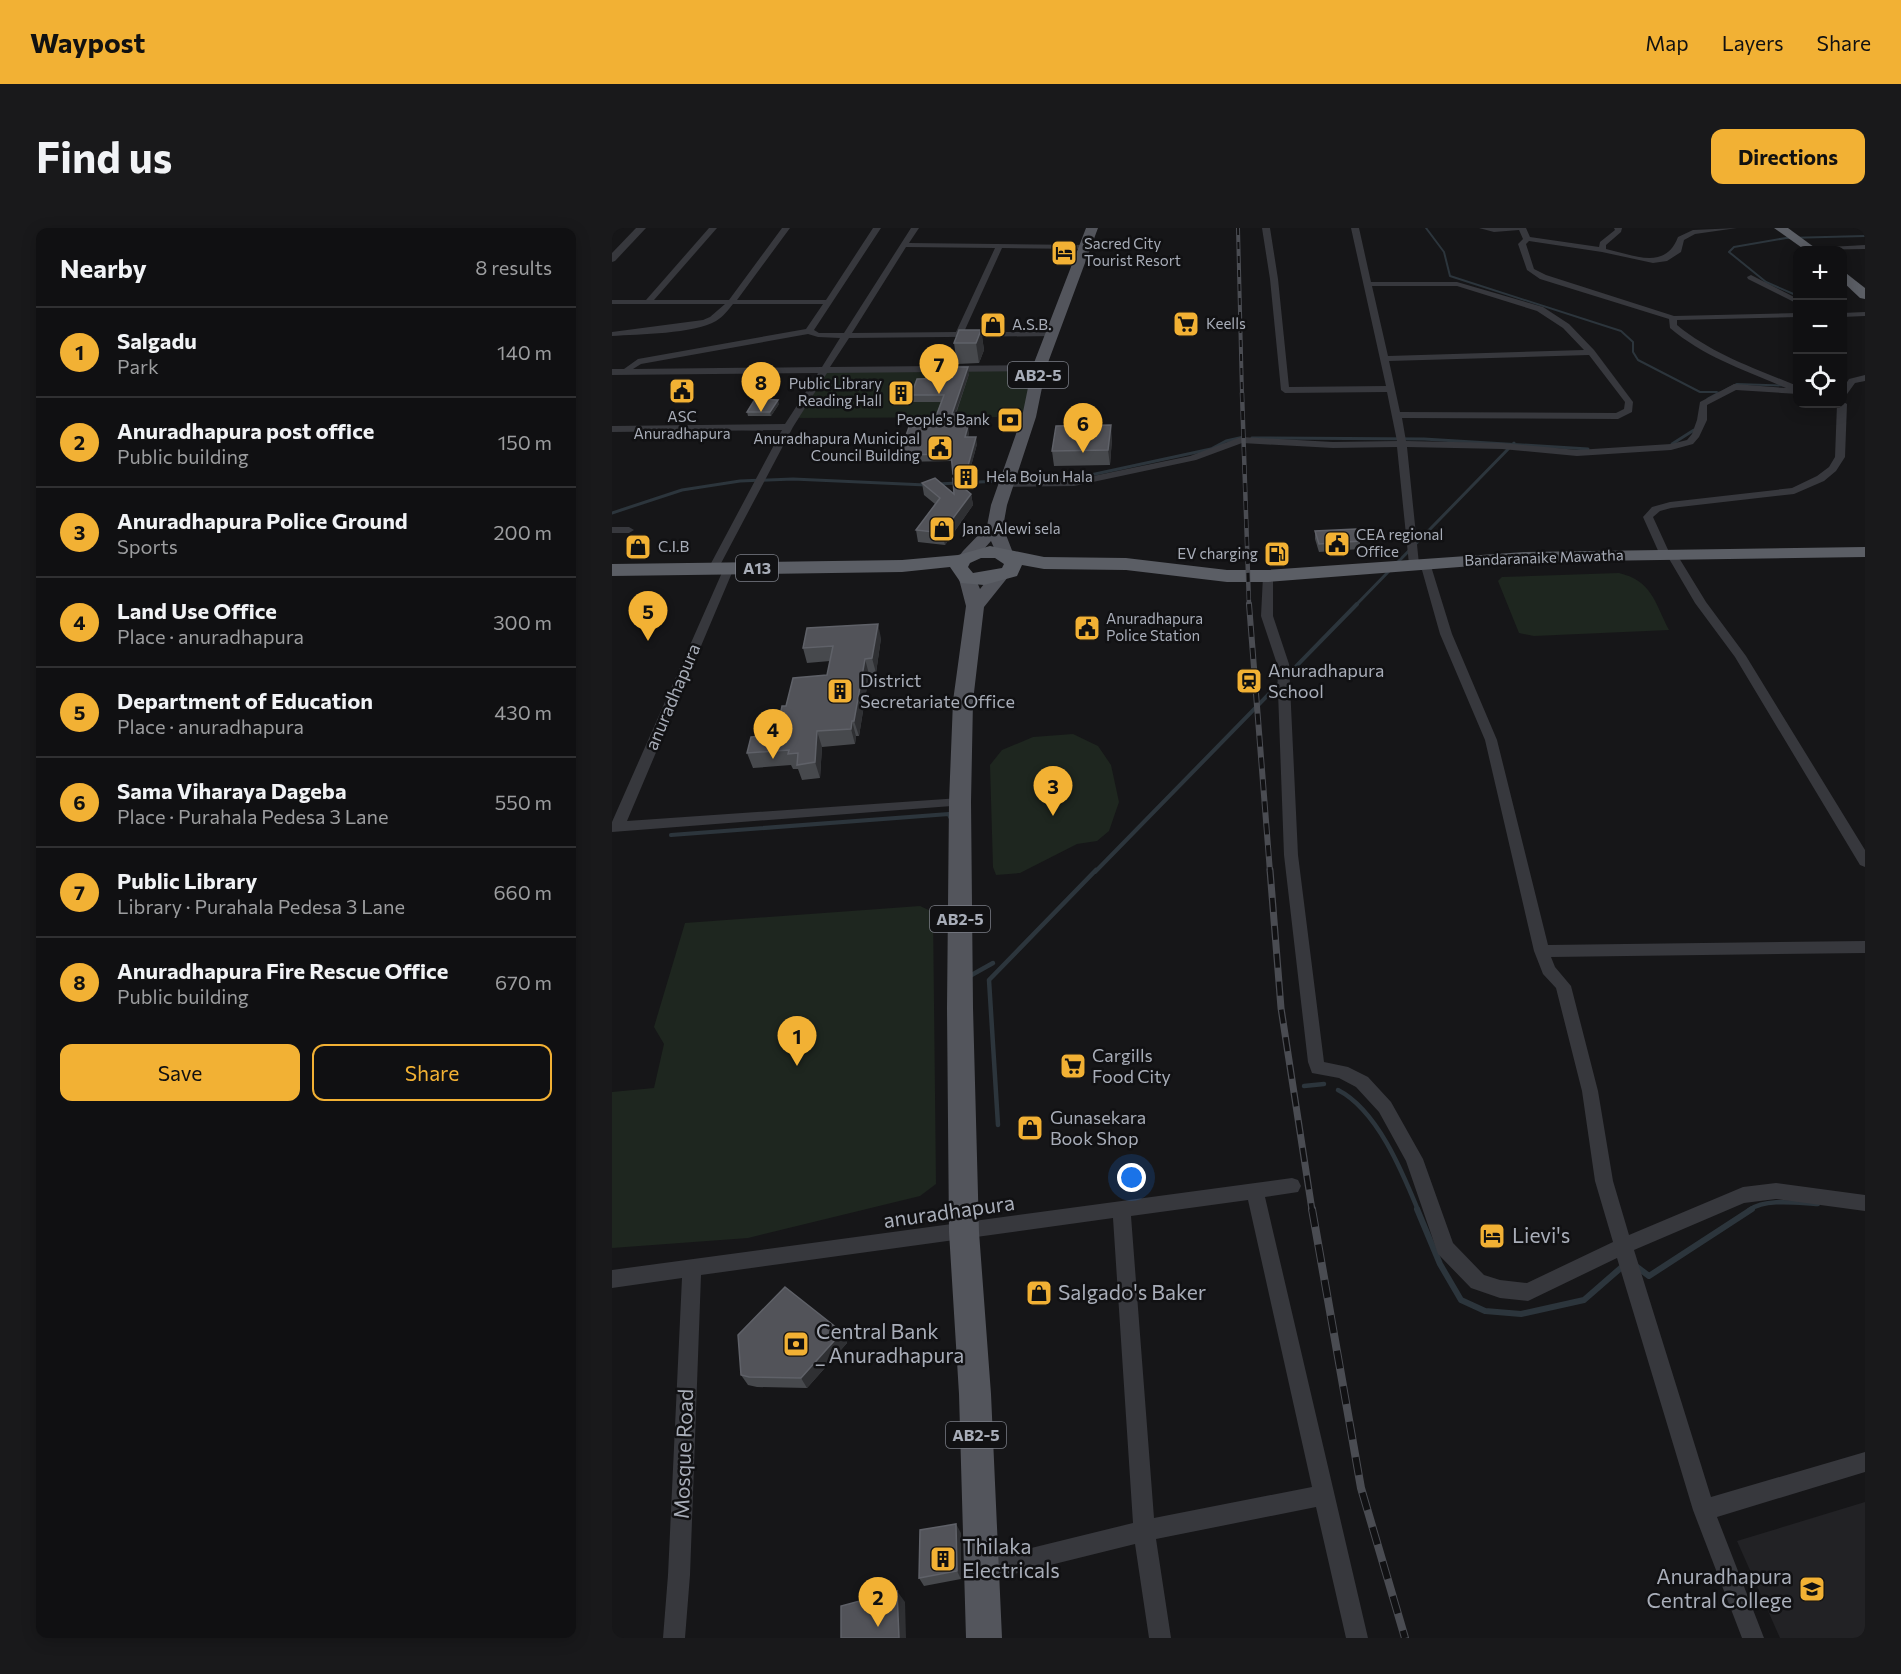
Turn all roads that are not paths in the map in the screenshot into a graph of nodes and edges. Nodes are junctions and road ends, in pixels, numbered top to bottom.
1 (640, 228) edge
2 (713, 228) edge
3 (786, 228) edge
4 (877, 228) edge
5 (915, 228) edge
6 (1092, 228) edge
7 (1266, 228) edge
8 (1354, 228) edge
9 (1483, 228) edge
10 (1520, 228) edge
11 (1618, 228) edge
12 (1733, 228) edge
13 (1691, 230) edge
14 (1789, 234) edge
15 (1527, 238) junction
16 (904, 245) junction
17 (1806, 246) edge
18 (999, 247) junction
19 (1084, 247) junction
20 (1865, 247) edge
21 (1847, 248) edge
22 (1602, 250) junction
23 (612, 259) edge
24 (1751, 278) dead end
25 (1847, 279) edge
26 (1368, 284) junction
27 (1865, 295) edge
28 (1793, 300) edge
29 (731, 301) junction
30 (612, 302) edge
31 (649, 302) junction
32 (827, 302) junction
33 (1865, 314) edge
34 (1793, 315) edge
35 (1847, 315) edge
36 (1673, 318) junction
37 (809, 331) junction
38 (960, 333) junction
39 (612, 334) edge
40 (1052, 334) junction
41 (845, 336) junction
42 (1591, 352) junction
43 (1383, 359) junction
44 (1039, 368) junction
45 (824, 369) junction
46 (625, 371) junction
47 (612, 372) edge
48 (1865, 378) edge
49 (1793, 387) edge
50 (1389, 389) junction
51 (1793, 389) edge
52 (1847, 390) edge
53 (1842, 408) edge
54 (1396, 415) junction
55 (788, 428) junction
56 (612, 429) edge
57 (1401, 440) junction
58 (1005, 485) junction
59 (995, 526) junction
60 (612, 530) edge
61 (629, 530) dead end
62 (1865, 552) edge
63 (1669, 555) junction
64 (1419, 563) junction
65 (1006, 565) junction
66 (965, 567) junction
67 (721, 568) junction
68 (612, 570) edge
69 (1268, 576) junction
70 (975, 606) junction
71 (960, 802) junction
72 (615, 826) edge
73 (1865, 862) edge
74 (1865, 947) edge
75 (1542, 951) junction
76 (1292, 1186) dead end
77 (1255, 1192) junction
78 (1865, 1203) edge
79 (1122, 1211) junction
80 (964, 1232) junction
81 (1623, 1246) junction
82 (692, 1270) junction
83 (612, 1280) edge
84 (1865, 1462) edge
85 (1325, 1495) junction
86 (1704, 1510) junction
87 (1144, 1531) junction
88 (982, 1571) junction
89 (674, 1638) edge
90 (984, 1638) edge
91 (1160, 1638) edge
92 (1357, 1638) edge
93 (1753, 1638) edge

1 - 23 street
2 - 31 street
3 - 29 street
4 - 32 street
5 - 16 street, anuradhapura
6 - 19 main road, AB2-5
7 - 50 street
8 - 26 street
9 - 10 street
10 - 15 street
11 - 22 street
12 - 13 street
13 - 22 street
14 - 17 highway
15 - 22 street
15 - 36 street
16 - 18 street
16 - 41 street, anuradhapura
18 - 19 street
18 - 38 street
19 - 40 main road, AB2-5
20 - 21 street
24 - 28 street
25 - 27 highway
26 - 42 street
26 - 43 street
29 - 31 street
29 - 32 street
29 - 39 street
30 - 31 street
32 - 37 street
33 - 35 street
34 - 36 street
36 - 49 street
37 - 41 street
37 - 46 street
38 - 40 street
38 - 41 street
40 - 44 main road, AB2-5
41 - 45 street, anuradhapura
42 - 43 street
42 - 54 street
43 - 50 street
44 - 45 street
44 - 58 main road, AB2-5
45 - 46 street
45 - 55 street, anuradhapura
46 - 47 street
48 - 52 street
50 - 54 street
51 - 57 street
53 - 63 street
54 - 57 street
55 - 56 street
55 - 67 street, anuradhapura
57 - 58 street
57 - 64 street
58 - 59 main road, AB2-5
59 - 65 main road
59 - 66 main road, AB2-5
60 - 61 street
62 - 63 highway, Bandaranaike Mawatha
63 - 64 highway, Bandaranaike Mawatha
63 - 73 street
64 - 69 highway, Bandaranaike Mawatha
64 - 75 street
65 - 66 highway
65 - 66 highway
65 - 69 highway, Bandaranaike Mawatha
65 - 70 main road
66 - 67 highway, A13
66 - 70 main road, AB2-5
67 - 68 highway, A13
67 - 72 street, anuradhapura
69 - 81 street
70 - 71 main road, AB2-5
71 - 72 street
71 - 80 main road, AB2-5
74 - 75 street
75 - 81 street
76 - 77 street, anuradhapura
77 - 79 street, anuradhapura
77 - 85 street
78 - 81 street
79 - 80 street, anuradhapura
79 - 87 street
80 - 82 street, anuradhapura
80 - 88 main road, AB2-5
81 - 86 street
82 - 83 street, anuradhapura
82 - 89 street, Mosque Road
84 - 86 street
85 - 87 street
85 - 92 street
86 - 93 street
87 - 88 street
87 - 91 street
88 - 90 main road, AB2-5

